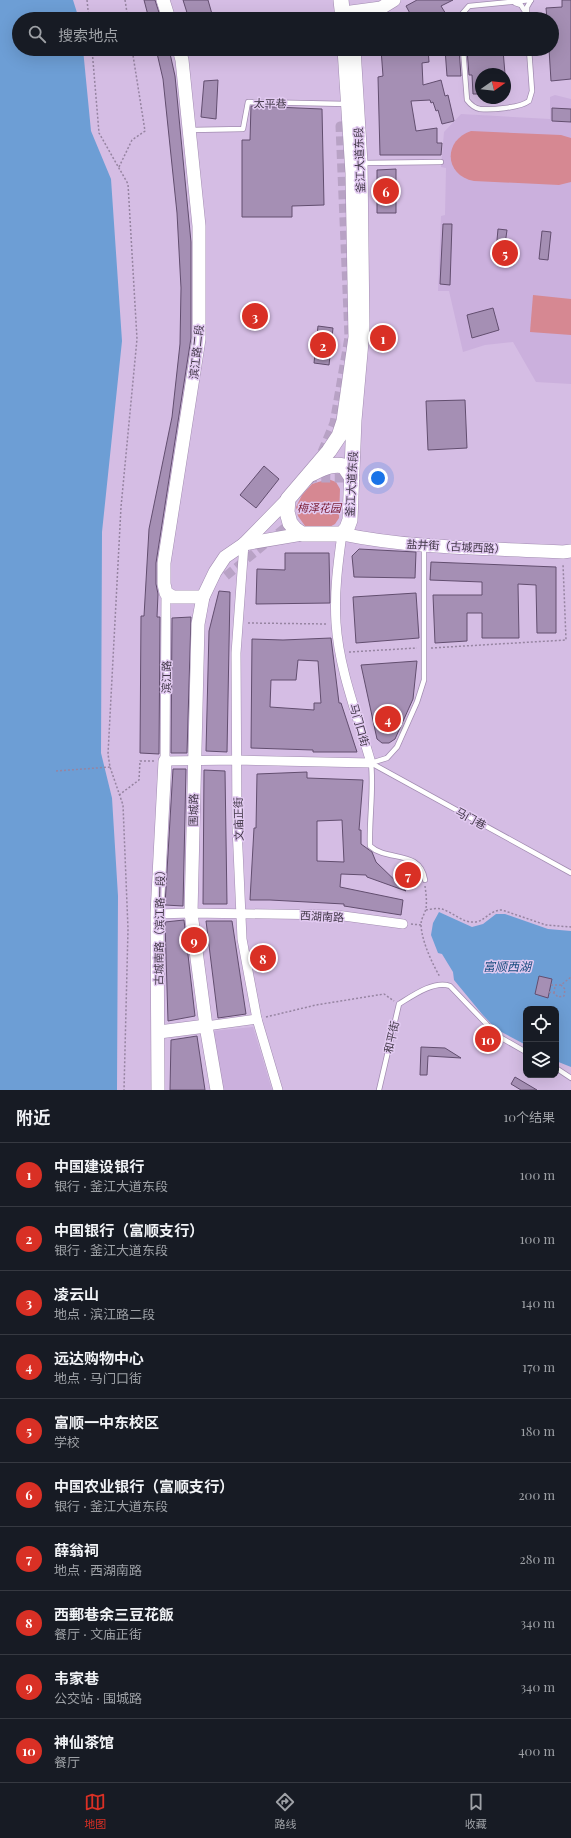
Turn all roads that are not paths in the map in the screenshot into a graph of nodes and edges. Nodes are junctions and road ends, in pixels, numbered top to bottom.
1 (163, 0) edge
2 (341, 0) edge
3 (394, 0) edge
4 (531, 0) edge
5 (513, 2) junction
6 (167, 12) edge
7 (349, 12) edge
8 (464, 12) edge
9 (525, 12) edge
10 (526, 12) edge
11 (181, 56) edge
12 (345, 56) edge
13 (353, 56) edge
14 (464, 56) edge
15 (530, 56) edge
16 (348, 104) junction
17 (189, 130) junction
18 (441, 162) dead end
19 (360, 163) junction
20 (307, 476) junction
21 (352, 478) junction
22 (288, 499) junction
23 (302, 534) junction
24 (342, 534) junction
25 (244, 544) junction
26 (424, 545) junction
27 (567, 551) edge
28 (166, 593) junction
29 (203, 597) junction
30 (237, 760) junction
31 (165, 761) junction
32 (194, 761) junction
33 (371, 763) junction
34 (571, 873) edge
35 (425, 880) road end
36 (191, 913) junction
37 (241, 913) junction
38 (157, 914) junction
39 (403, 924) dead end
40 (257, 1019) junction
41 (206, 1026) junction
42 (158, 1032) junction
43 (523, 1050) edge
44 (559, 1070) edge
45 (571, 1078) edge
46 (158, 1090) edge
47 (217, 1090) edge
48 (278, 1090) edge
49 (379, 1090) edge

1 - 6 street
2 - 7 main road
3 - 7 street
4 - 5 lane
4 - 10 lane
5 - 8 lane
5 - 9 lane
11 - 17 street, 滨江路二段
12 - 16 main road, 釜江大道东段
13 - 19 main road, 釜江大道东段
14 - 15 lane
16 - 17 lane, 太平巷
16 - 20 main road, 釜江大道东段
17 - 28 street, 滨江路二段
18 - 19 lane
19 - 21 main road, 釜江大道东段
20 - 21 main road
20 - 22 main road, 釜江大道东段
21 - 24 main road, 釜江大道东段
22 - 23 main road
22 - 25 street
23 - 24 main road
23 - 25 street
24 - 26 street, 盐井街（古城西路）
24 - 33 street, 马门口街
25 - 29 street, 围城路
25 - 30 street, 文庙正街
26 - 27 street, 盐井街（古城西路）
26 - 33 lane
28 - 29 street
28 - 31 street, 滨江路
29 - 32 street, 围城路
30 - 32 street
30 - 33 street
30 - 37 street, 文庙正街
31 - 32 street
31 - 38 street, 古城南路（滨江路一段）
32 - 36 street, 围城路
33 - 34 lane, 马门巷
33 - 35 lane, 马门口街
36 - 37 street, 西湖南路
36 - 38 street, 西湖南路
36 - 41 street, 围城路
37 - 39 street, 西湖南路
37 - 40 street, 文庙正街
38 - 42 street, 古城南路（滨江路一段）
40 - 41 street
40 - 48 street, 文庙正街
41 - 42 street
41 - 47 street, 围城路
42 - 46 street, 古城南路（滨江路一段）
43 - 49 lane, 和平街
44 - 45 lane

